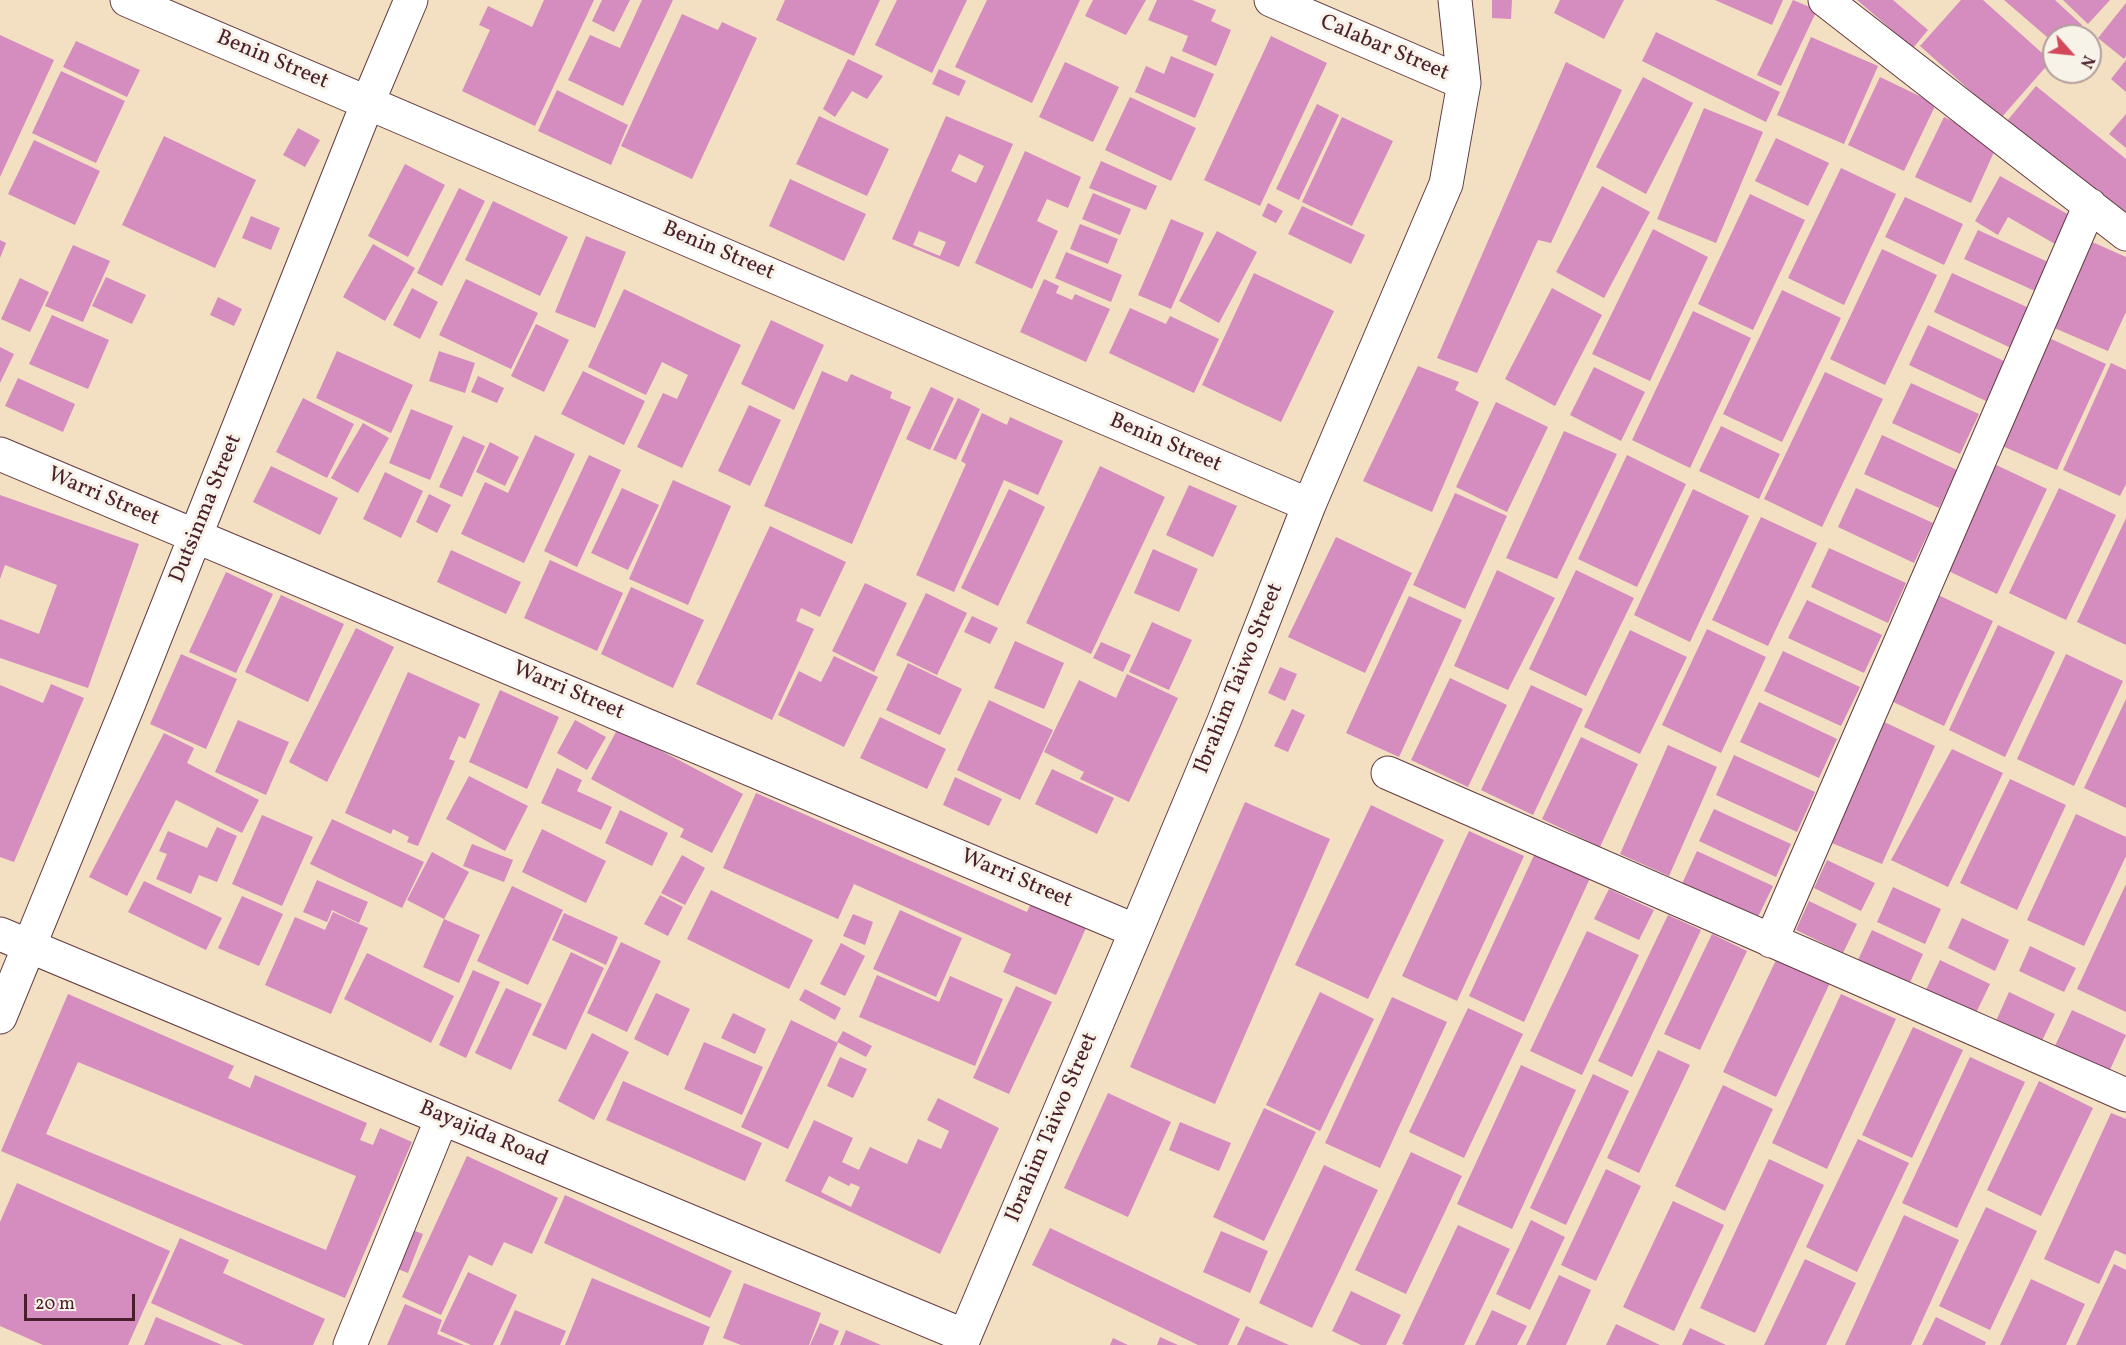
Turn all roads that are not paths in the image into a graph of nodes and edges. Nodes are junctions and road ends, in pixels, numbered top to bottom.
1 (127, 0) edge
2 (411, 0) edge
3 (1271, 0) edge
4 (1455, 0) edge
5 (1825, 0) edge
6 (1464, 83) junction
7 (368, 102) junction
8 (2090, 205) junction
9 (2126, 234) edge
10 (0, 454) edge
11 (1310, 505) junction
12 (196, 536) junction
13 (1388, 773) dead end
14 (1136, 931) junction
15 (0, 934) edge
16 (1771, 941) junction
17 (29, 947) junction
18 (0, 1017) edge
19 (2126, 1095) edge
20 (442, 1118) junction
21 (963, 1341) edge
22 (350, 1345) edge

1 - 7 street, Benin Street
2 - 7 street, Dutsinma Street
3 - 6 street, Calabar Street
4 - 6 street, Ibrahim Taiwo Street
5 - 8 street
6 - 11 street, Ibrahim Taiwo Street
7 - 11 street, Benin Street
7 - 12 street, Dutsinma Street
8 - 9 street
8 - 16 street
10 - 12 street, Warri Street
11 - 14 street, Ibrahim Taiwo Street
12 - 14 street, Warri Street
12 - 17 street, Dutsinma Street
13 - 16 street
14 - 21 street, Ibrahim Taiwo Street
15 - 17 street, Bayajida Road
16 - 19 street
17 - 18 street, Dutsinma Street
17 - 20 street, Bayajida Road
20 - 21 street, Bayajida Road
20 - 22 street

